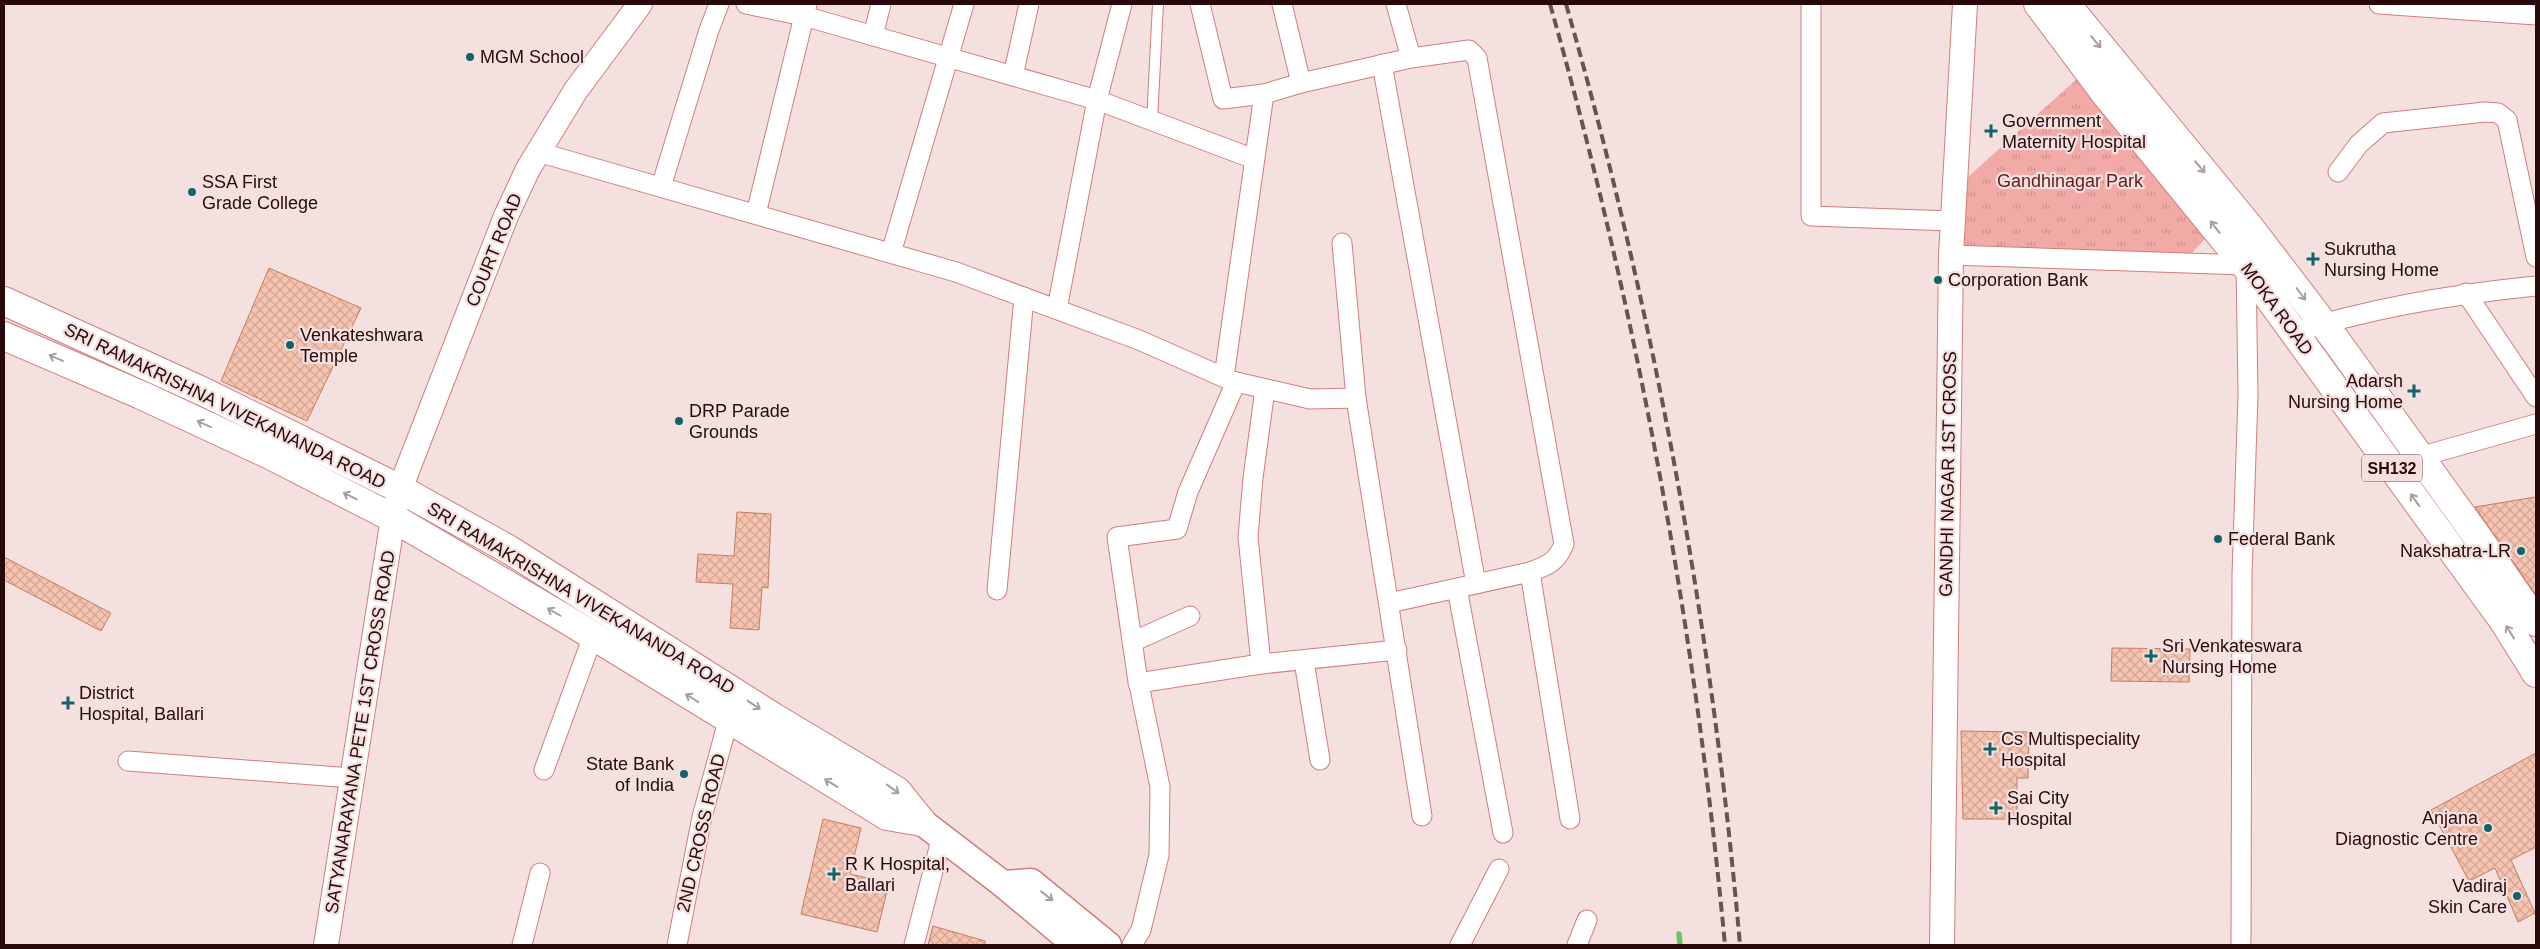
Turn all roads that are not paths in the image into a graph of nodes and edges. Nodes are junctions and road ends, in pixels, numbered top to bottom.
1 (640, 4) edge
2 (719, 4) edge
3 (746, 4) edge
4 (881, 4) edge
5 (964, 4) edge
6 (1029, 4) edge
7 (1122, 4) edge
8 (1158, 4) edge
9 (1200, 4) edge
10 (1282, 4) edge
11 (1396, 4) edge
12 (1810, 4) edge
13 (1965, 4) edge
14 (2038, 4) edge
15 (2066, 4) edge
16 (2379, 4) edge
17 (805, 10) edge
18 (2536, 15) edge
19 (872, 36) junction
20 (1411, 58) junction
21 (948, 59) junction
22 (1382, 64) junction
23 (1013, 76) junction
24 (1301, 83) junction
25 (1264, 94) junction
26 (1097, 100) junction
27 (1152, 121) junction
28 (538, 152) junction
29 (1254, 159) junction
30 (2338, 172) dead end
31 (661, 187) junction
32 (756, 214) junction
33 (1952, 221) junction
34 (1342, 243) dead end
35 (2263, 244) junction
36 (891, 253) junction
37 (1951, 255) junction
38 (2536, 257) edge
39 (2245, 265) junction
40 (2536, 286) edge
41 (2466, 293) junction
42 (1024, 297) junction
43 (4, 301) edge
44 (1057, 309) junction
45 (2329, 331) junction
46 (2292, 332) junction
47 (4, 336) edge
48 (1230, 379) junction
49 (1265, 389) junction
50 (2536, 397) edge
51 (1356, 398) junction
52 (2536, 424) edge
53 (2419, 456) junction
54 (400, 489) junction
55 (394, 518) junction
56 (1530, 572) junction
57 (1476, 584) junction
58 (1457, 588) junction
59 (998, 590) dead end
60 (1390, 603) junction
61 (1190, 616) dead end
62 (2536, 622) edge
63 (594, 636) junction
64 (1132, 642) junction
65 (1397, 650) junction
66 (1304, 660) junction
67 (1261, 664) junction
68 (2536, 673) edge
69 (1138, 683) junction
70 (728, 720) junction
71 (1320, 760) dead end
72 (128, 761) dead end
73 (544, 770) dead end
74 (352, 778) junction
75 (1422, 816) dead end
76 (1570, 819) dead end
77 (932, 829) junction
78 (1503, 833) dead end
79 (1499, 869) dead end
80 (540, 873) dead end
81 (1003, 884) junction
82 (1587, 920) dead end
83 (326, 945) edge
84 (522, 945) edge
85 (677, 945) edge
86 (914, 945) edge
87 (1049, 945) edge
88 (1076, 945) edge
89 (1108, 945) edge
90 (1132, 945) edge
91 (1460, 945) edge
92 (1577, 945) edge
93 (1942, 945) edge
94 (2241, 945) edge

1 - 28 street, COURT ROAD
2 - 31 street
3 - 17 street
4 - 19 street
5 - 21 street
6 - 23 street
7 - 26 street
8 - 27 lane
9 - 25 street
10 - 24 street
11 - 20 street
12 - 33 street
13 - 33 street, GANDHI NAGAR 1ST CROSS
39 -> 14 main road, MOKA ROAD / SH132
15 -> 35 main road, MOKA ROAD / SH132
16 - 18 street
17 - 19 street
17 - 32 street
19 - 21 street
20 - 22 street
20 - 56 street
21 - 23 street
21 - 36 street
22 - 24 street
22 - 57 street
23 - 26 street
24 - 25 street
25 - 29 street
26 - 27 street
26 - 44 street
27 - 29 street
28 - 31 street
28 - 54 street, COURT ROAD
29 - 48 street
30 - 38 street
31 - 32 street
32 - 36 street
33 - 37 street, GANDHI NAGAR 1ST CROSS
34 - 51 street
35 - 39 street
35 -> 45 main road, MOKA ROAD / SH132
36 - 42 street
37 - 39 street
37 - 93 street, GANDHI NAGAR 1ST CROSS
39 - 46 main road, MOKA ROAD / SH132
39 - 94 street
40 - 41 street
41 - 45 street
41 - 50 street
42 - 44 street
42 - 59 street
43 - 54 main road, SRI RAMAKRISHNA VIVEKANANDA ROAD
44 - 48 street
45 - 46 street
45 - 53 main road, MOKA ROAD / SH132
68 -> 46 main road, MOKA ROAD / SH132
55 -> 47 main road, SRI RAMAKRISHNA VIVEKANANDA ROAD
48 - 49 street
48 - 64 street
49 - 51 street
49 - 67 street
51 - 60 street
52 - 53 street
53 - 62 main road, MOKA ROAD / SH132
54 - 55 street, COURT ROAD
54 -> 77 main road, SRI RAMAKRISHNA VIVEKANANDA ROAD
63 -> 55 main road, SRI RAMAKRISHNA VIVEKANANDA ROAD
55 - 74 street, SATYANARAYANA PETE 1ST CROSS ROAD
56 - 57 street
56 - 76 street
57 - 58 street
58 - 60 street
58 - 78 street
60 - 65 street
61 - 64 street
70 -> 63 main road, SRI RAMAKRISHNA VIVEKANANDA ROAD
63 - 73 street
64 - 69 street
65 - 66 street
65 - 75 street
66 - 67 street
66 - 71 street
67 - 69 street
69 - 90 street
77 -> 70 main road, SRI RAMAKRISHNA VIVEKANANDA ROAD
70 - 85 street, 2ND CROSS ROAD
72 - 74 street
74 - 83 street, SATYANARAYANA PETE 1ST CROSS ROAD
77 - 81 main road, SRI RAMAKRISHNA VIVEKANANDA ROAD
77 - 86 street
79 - 91 street
80 - 84 street
81 - 87 main road
81 - 88 main road, SRI RAMAKRISHNA VIVEKANANDA ROAD
81 -> 89 main road
82 - 92 street

